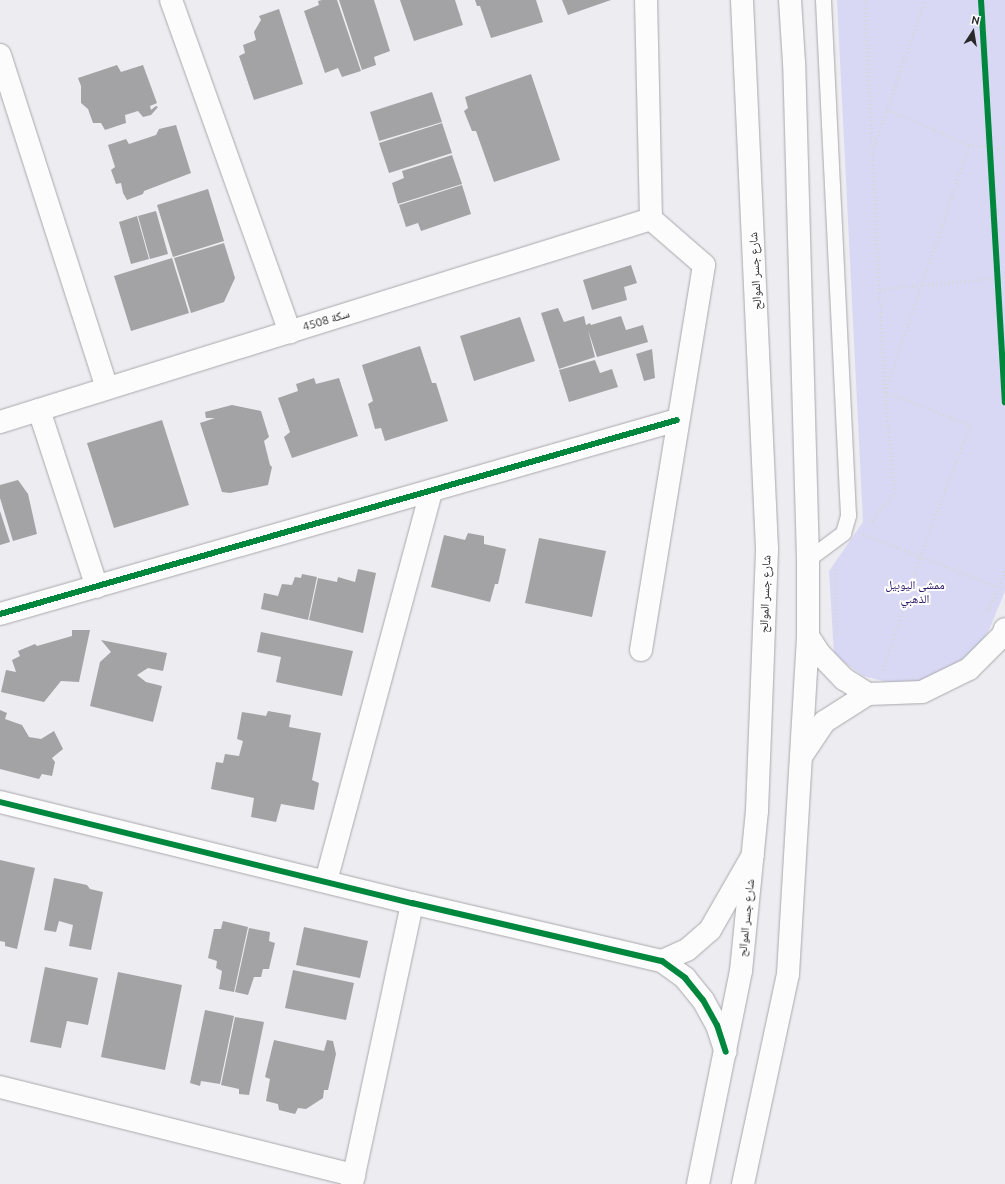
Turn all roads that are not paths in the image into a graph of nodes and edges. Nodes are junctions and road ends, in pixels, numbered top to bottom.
1 (171, 0) edge
2 (646, 0) edge
3 (742, 0) edge
4 (790, 0) edge
5 (823, 0) edge
6 (0, 55) edge
7 (651, 219) junction
8 (290, 332) junction
9 (108, 388) junction
10 (39, 410) junction
11 (677, 420) junction
12 (0, 422) edge
13 (431, 491) junction
14 (808, 559) junction
15 (97, 587) junction
16 (0, 614) edge
17 (1005, 629) edge
18 (808, 636) junction
19 (641, 650) dead end
20 (868, 694) junction
21 (801, 756) junction
22 (0, 802) edge
23 (753, 855) junction
24 (326, 881) junction
25 (412, 903) junction
26 (662, 960) junction
27 (726, 1052) junction
28 (0, 1087) edge
29 (353, 1179) edge
30 (698, 1184) edge
31 (743, 1184) edge

1 - 8 street
2 - 7 street
3 - 23 street, شارع جسر الموالح
4 - 14 street
5 - 14 lane
6 - 9 street
7 - 8 street, سكة 4508
7 - 11 street
8 - 9 street, سكة 4508
9 - 10 street, سكة 4508
10 - 12 street, سكة 4508
10 - 15 street
11 - 13 street
11 - 19 street
13 - 15 street
13 - 24 street
14 - 18 street
15 - 16 street
17 - 20 street
18 - 20 street
18 - 21 street
20 - 21 street
21 - 31 street
22 - 24 street
23 - 26 street
23 - 27 street, شارع جسر الموالح
24 - 25 street
25 - 26 street
25 - 29 street
26 - 27 street
27 - 30 street, شارع جسر الموالح
28 - 29 street

